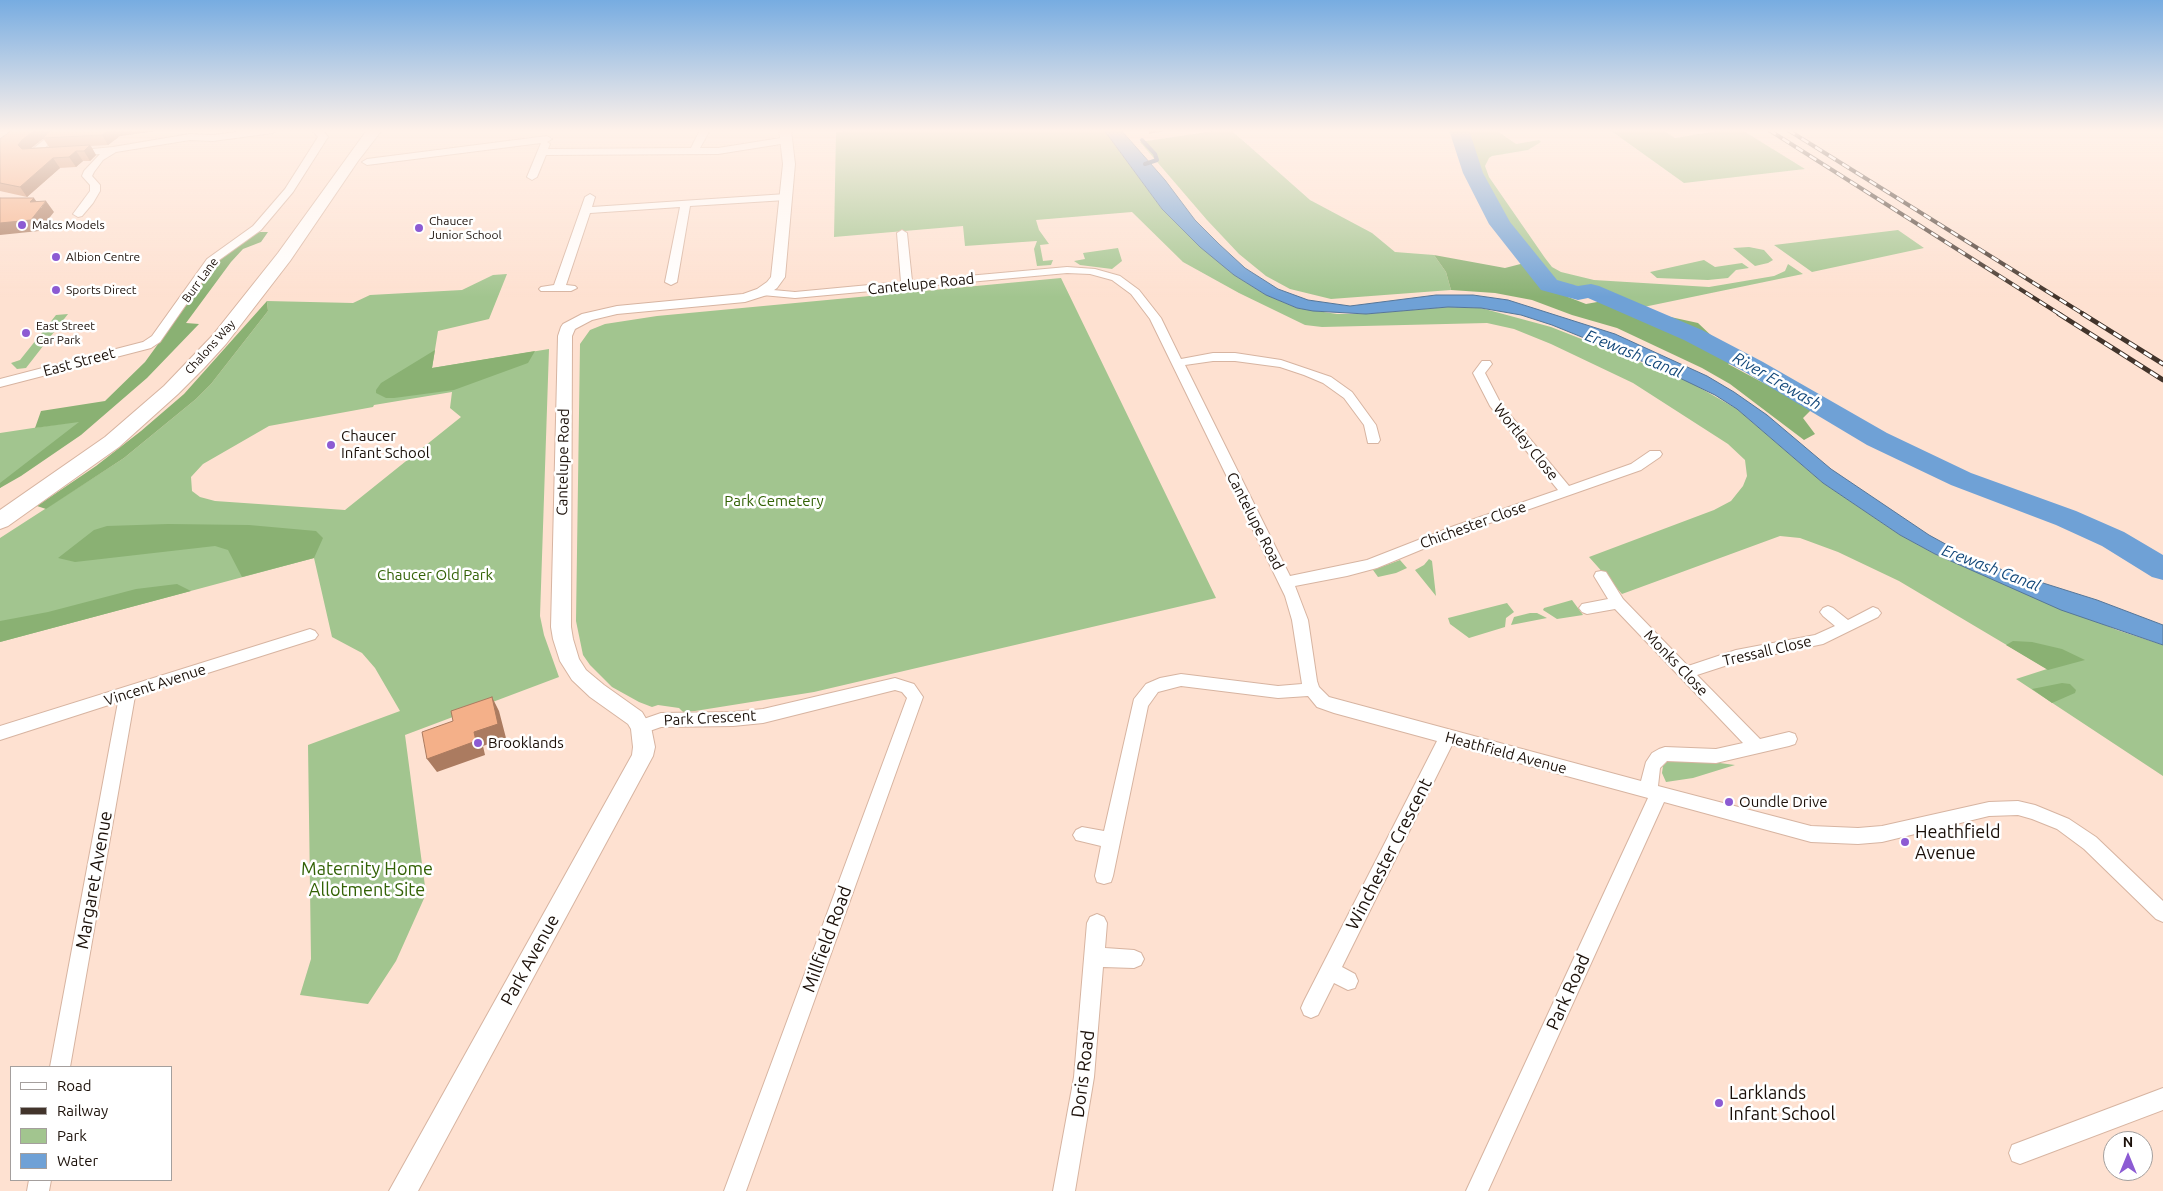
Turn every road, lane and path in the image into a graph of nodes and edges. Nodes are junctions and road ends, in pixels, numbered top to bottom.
1 (95, 186) edge
2 (291, 186) edge
3 (318, 186) edge
4 (334, 186) edge
5 (787, 186) edge
6 (590, 197) dead end
7 (786, 197) junction
8 (686, 204) junction
9 (586, 210) junction
10 (78, 214) dead end
11 (902, 233) dead end
12 (686, 269) dead end
13 (674, 270) junction
14 (671, 282) dead end
15 (907, 285) junction
16 (545, 289) dead end
17 (762, 292) junction
18 (156, 339) joint
19 (1176, 363) junction
20 (1486, 364) dead end
21 (0, 383) edge
22 (1372, 440) dead end
23 (1655, 454) dead end
24 (1567, 492) junction
25 (0, 505) edge
26 (0, 521) edge
27 (1601, 576) dead end
28 (1286, 582) junction
29 (1618, 603) junction
30 (1587, 608) dead end
31 (1828, 612) dead end
32 (1873, 613) dead end
33 (1847, 627) junction
34 (561, 628) joint
35 (310, 635) dead end
36 (1686, 673) junction
37 (908, 688) joint
38 (1312, 690) junction
39 (128, 694) junction
40 (641, 726) junction
41 (0, 733) edge
42 (1448, 738) junction
43 (1789, 740) dead end
44 (1756, 746) junction
45 (1654, 792) junction
46 (1082, 835) dead end
47 (1112, 840) junction
48 (1104, 876) dead end
49 (2163, 913) edge
50 (1097, 923) dead end
51 (1094, 957) junction
52 (1134, 959) dead end
53 (1330, 970) junction
54 (1348, 981) dead end
55 (1311, 1008) dead end
56 (60, 1066) edge
57 (2163, 1099) edge
58 (2020, 1153) dead end
59 (403, 1191) edge
60 (735, 1191) edge
61 (1064, 1191) edge
62 (1477, 1191) edge

1 - 10 street
2 - 18 street, Burr Lane
3 - 25 main road, Chalons Way
4 - 26 main road, Chalons Way
5 - 7 street
6 - 9 street
7 - 8 street
7 - 17 street
8 - 9 street
8 - 13 street
9 - 16 street
11 - 15 street
12 - 13 street
13 - 14 street
15 - 17 street, Cantelupe Road
15 - 19 street, Cantelupe Road
17 - 34 street, Cantelupe Road
18 - 21 street, East Street
19 - 22 street
19 - 28 street, Cantelupe Road
20 - 24 street, Wortley Close
23 - 24 street, Chichester Close
24 - 28 street, Chichester Close
27 - 29 street, Monks Close
28 - 38 street, Cantelupe Road
29 - 30 street
29 - 36 street, Monks Close
31 - 33 street
32 - 33 street, Tressall Close
33 - 36 street, Tressall Close
34 - 40 street
35 - 39 street, Vincent Avenue
36 - 44 street, Monks Close
37 - 40 street, Park Crescent
37 - 60 street, Millfield Road
38 - 42 street, Heathfield Avenue
38 - 47 street
39 - 41 street, Vincent Avenue
39 - 56 street, Margaret Avenue
40 - 59 street, Park Avenue
42 - 45 street, Heathfield Avenue
42 - 53 street, Winchester Crescent
43 - 44 street
44 - 45 street
45 - 49 street, Heathfield Avenue
45 - 62 street, Park Road
46 - 47 street
47 - 48 street
50 - 51 street, Doris Road
51 - 52 street
51 - 61 street, Doris Road
53 - 54 street
53 - 55 street, Winchester Crescent
57 - 58 street

